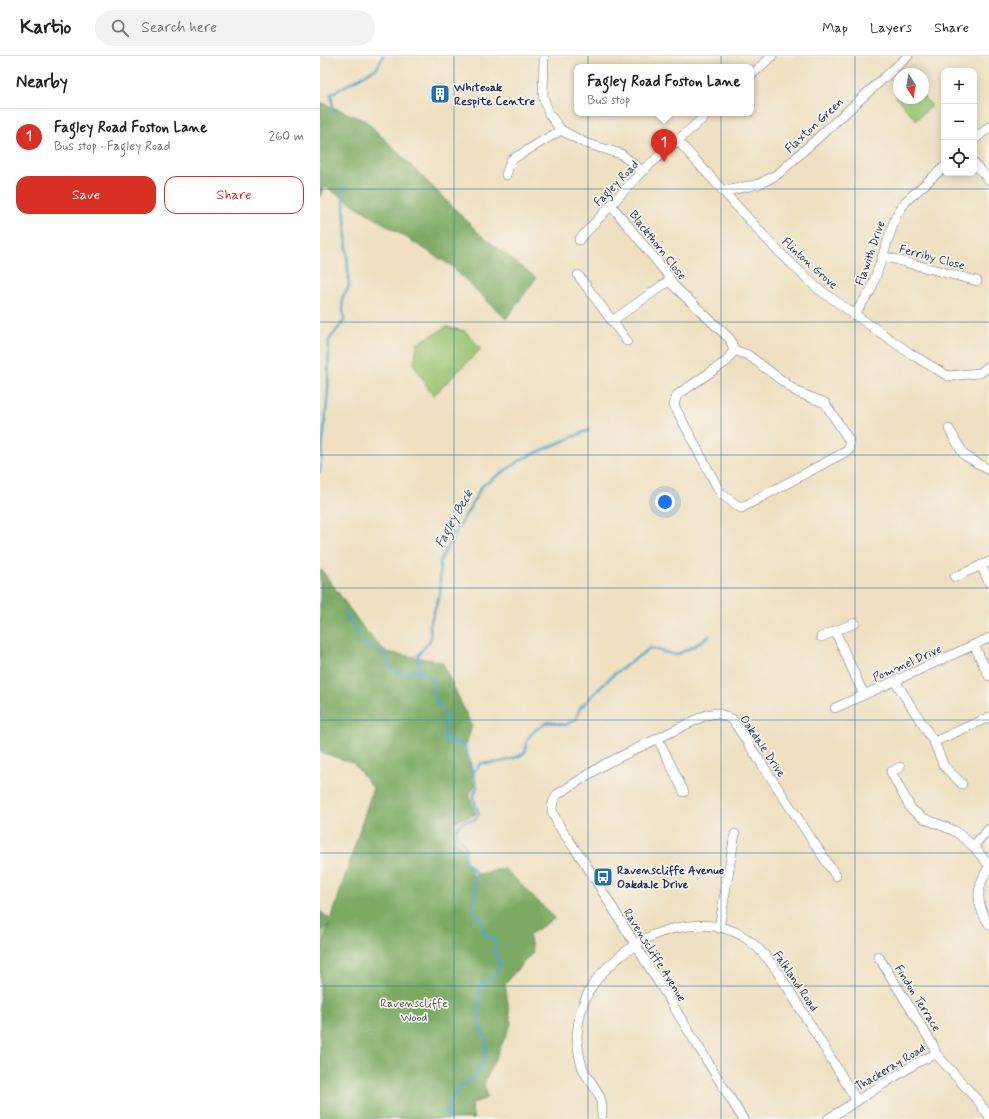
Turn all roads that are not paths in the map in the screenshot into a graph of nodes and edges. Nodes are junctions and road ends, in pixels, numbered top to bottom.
1 (544, 56) edge
2 (772, 56) edge
3 (908, 56) edge
4 (754, 72) edge
5 (706, 116) edge
6 (989, 127) edge
7 (561, 130) junction
8 (977, 137) edge
9 (678, 141) junction
10 (977, 166) edge
11 (941, 169) edge
12 (642, 171) junction
13 (506, 175) dead end
14 (989, 180) edge
15 (725, 191) junction
16 (611, 205) junction
17 (578, 240) dead end
18 (882, 256) junction
19 (578, 275) dead end
20 (670, 280) junction
21 (977, 281) dead end
22 (854, 315) junction
23 (612, 321) junction
24 (627, 341) dead end
25 (734, 350) junction
26 (989, 366) edge
27 (949, 429) dead end
28 (989, 470) edge
29 (985, 563) edge
30 (954, 577) dead end
31 (989, 582) edge
32 (855, 623) dead end
33 (835, 631) junction
34 (822, 637) dead end
35 (989, 638) edge
36 (974, 645) junction
37 (989, 676) edge
38 (895, 681) junction
39 (864, 695) junction
40 (835, 708) dead end
41 (989, 717) edge
42 (658, 739) junction
43 (934, 742) junction
44 (900, 767) dead end
45 (962, 784) dead end
46 (684, 792) dead end
47 (553, 802) joint
48 (989, 829) edge
49 (736, 834) dead end
50 (973, 846) junction
51 (989, 866) edge
52 (836, 876) dead end
53 (989, 924) edge
54 (719, 928) junction
55 (635, 946) junction
56 (878, 956) dead end
57 (936, 1054) junction
58 (857, 1101) junction
59 (989, 1117) edge
60 (602, 1118) edge
61 (743, 1119) edge
62 (828, 1119) edge

1 - 7 street
2 - 4 street
3 - 15 street, Flaxton Green
5 - 9 street, Fagley Road
6 - 8 street
7 - 12 street
7 - 13 street
9 - 12 street, Fagley Road
9 - 15 street, Flinton Grove
10 - 14 street
11 - 18 street, Flawith Drive
12 - 16 street, Fagley Road
15 - 22 street, Flinton Grove
16 - 17 street, Fagley Road
16 - 20 street, Blackthorn Close
18 - 21 street, Ferriby Close
18 - 22 street, Flawith Drive
19 - 23 street
20 - 23 street
20 - 25 street, Blackthorn Close
22 - 26 street, Flinton Grove
23 - 24 street
25 - 25 street
27 - 28 street
29 - 30 street
29 - 31 street
32 - 33 street
33 - 34 street
33 - 39 street
35 - 36 street, Pommel Drive
36 - 37 street
36 - 38 street, Pommel Drive
38 - 39 street, Pommel Drive
38 - 43 street
39 - 40 street, Pommel Drive
41 - 43 street
42 - 46 street
42 - 47 street, Oakdale Drive
42 - 52 street, Oakdale Drive
43 - 45 street
44 - 50 street
47 - 55 street, Ravenscliffe Avenue
48 - 50 street
49 - 54 street
50 - 51 street
51 - 53 street
54 - 55 street, Falkland Road
54 - 58 street, Falkland Road
55 - 60 street, Falkland Road
55 - 61 street, Ravenscliffe Avenue
56 - 57 street, Findon Terrace
57 - 58 street, Thackeray Road
57 - 59 street, Thackeray Road
58 - 62 street, Thackeray Road

